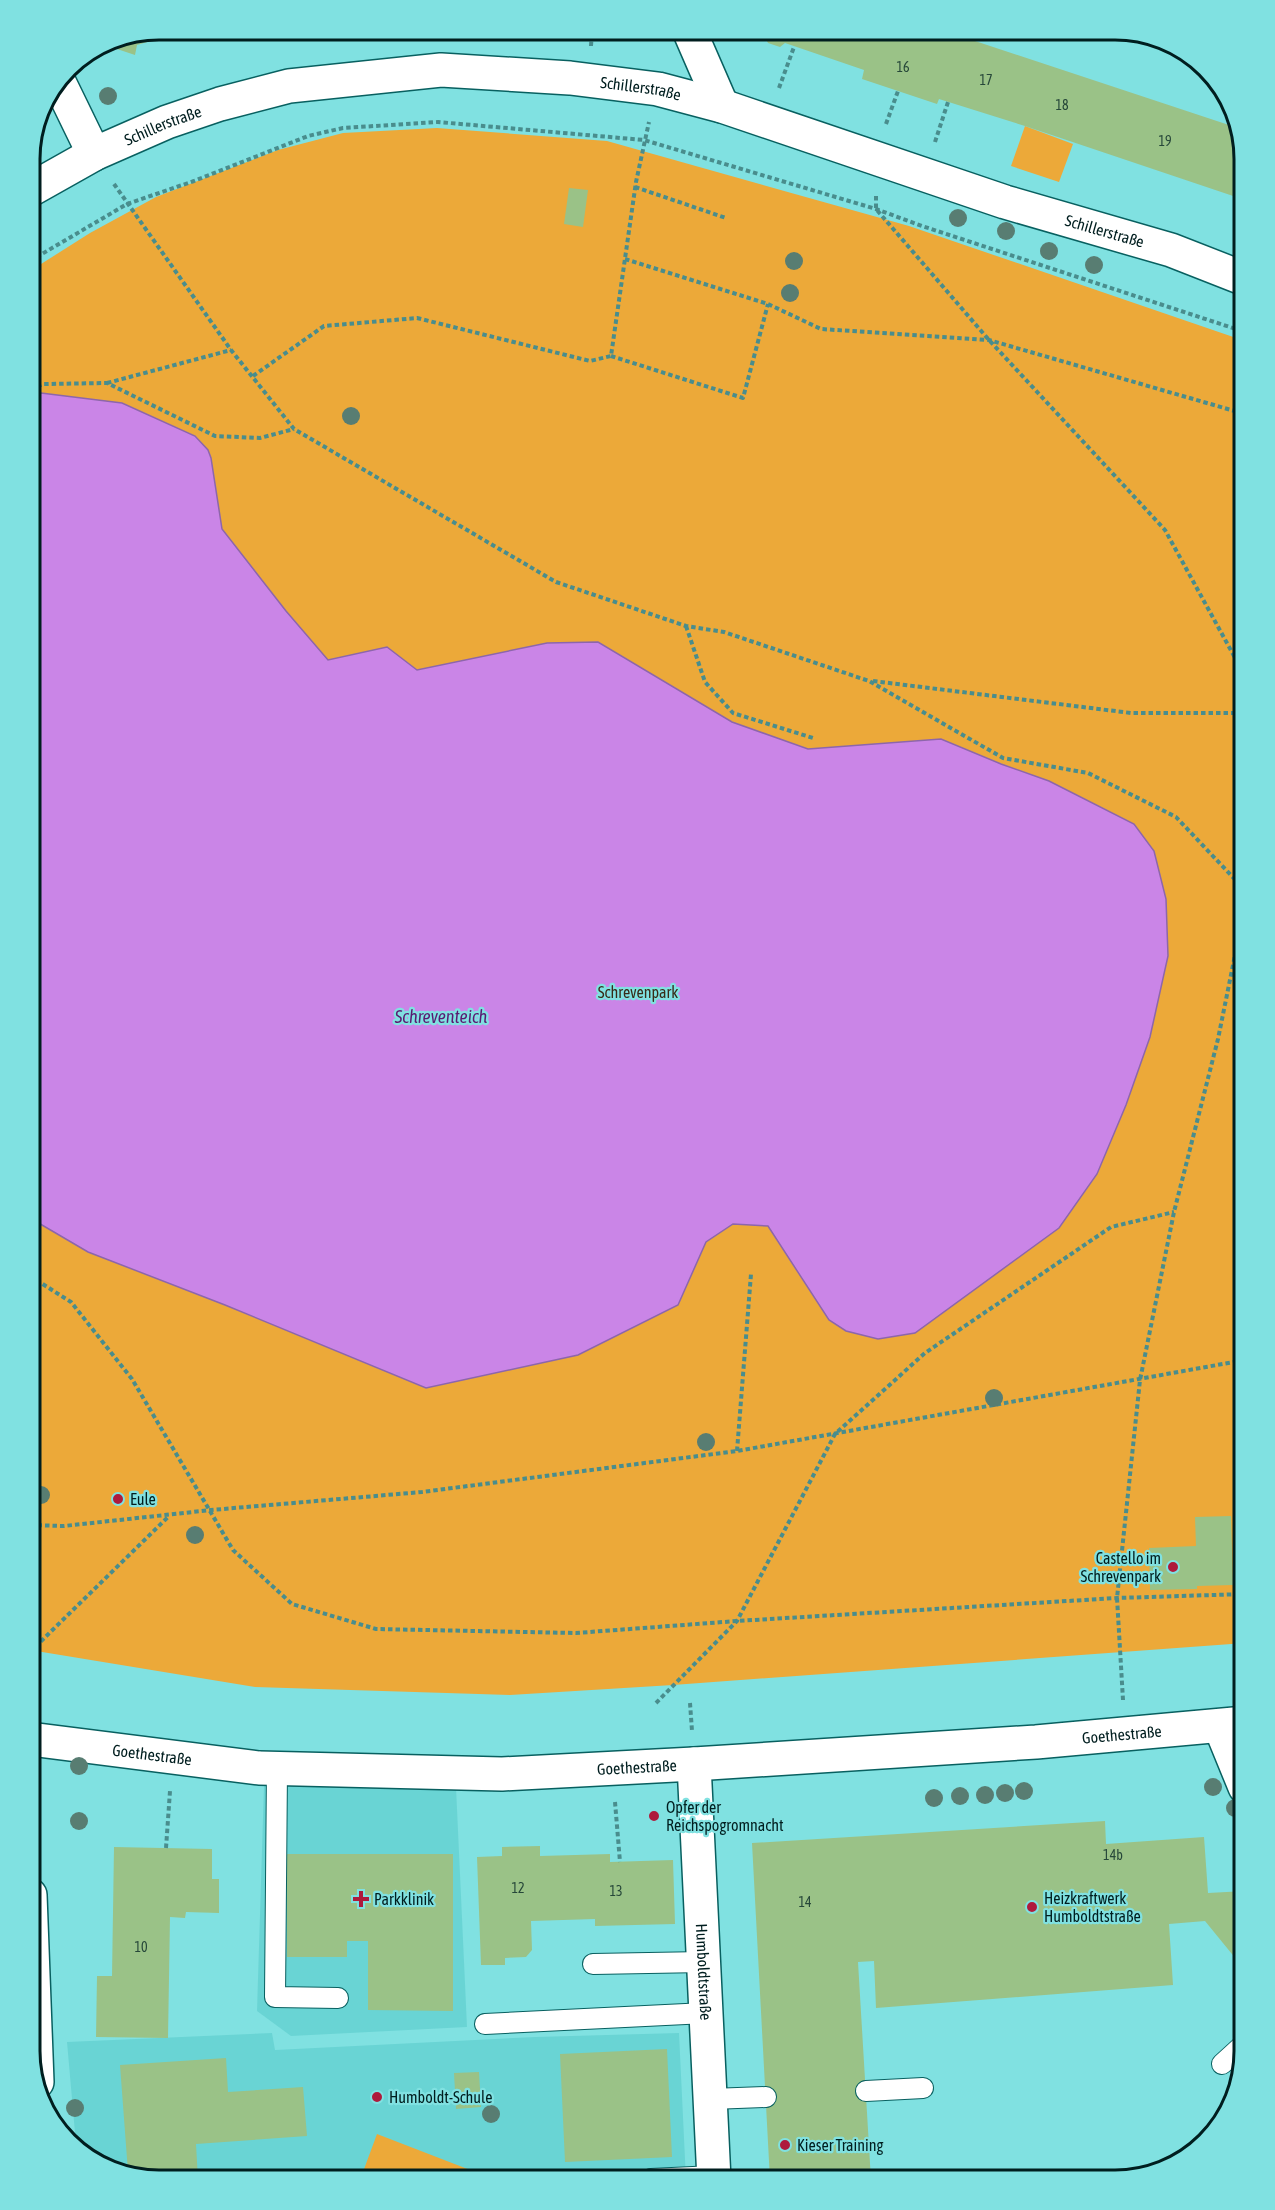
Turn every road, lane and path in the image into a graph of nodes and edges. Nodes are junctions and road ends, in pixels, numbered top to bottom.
1 (694, 41) edge
2 (794, 47) dead end
3 (63, 90) edge
4 (722, 106) junction
5 (768, 120) junction
6 (644, 140) junction
7 (94, 154) junction
8 (41, 184) edge
9 (635, 187) junction
10 (127, 204) junction
11 (876, 209) junction
12 (726, 218) dead end
13 (41, 255) edge
14 (625, 259) junction
15 (1234, 275) edge
16 (768, 304) junction
17 (1234, 328) edge
18 (989, 340) junction
19 (231, 350) junction
20 (611, 356) junction
21 (253, 376) junction
22 (107, 383) junction
23 (41, 385) edge
24 (1234, 411) edge
25 (294, 429) junction
26 (686, 626) junction
27 (1234, 656) edge
28 (869, 681) junction
29 (1234, 712) edge
30 (813, 738) dead end
31 (1234, 878) edge
32 (1234, 960) edge
33 (1174, 1212) junction
34 (751, 1274) dead end
35 (40, 1282) edge
36 (1234, 1362) edge
37 (1140, 1380) junction
38 (835, 1434) junction
39 (737, 1451) junction
40 (211, 1510) junction
41 (169, 1516) junction
42 (40, 1525) edge
43 (1234, 1594) edge
44 (1117, 1598) junction
45 (737, 1621) junction
46 (40, 1642) edge
47 (1122, 1673) dead end
48 (656, 1703) dead end
49 (1233, 1724) edge
50 (40, 1741) edge
51 (172, 1757) junction
52 (694, 1764) junction
53 (278, 1768) junction
54 (611, 1768) junction
55 (166, 1848) dead end
56 (620, 1862) dead end
57 (704, 1962) junction
58 (593, 1964) dead end
59 (338, 1998) dead end
60 (706, 2013) junction
61 (485, 2025) dead end
62 (1234, 2053) edge
63 (1222, 2064) dead end
64 (923, 2088) dead end
65 (867, 2091) dead end
66 (766, 2097) dead end
67 (711, 2099) junction
68 (714, 2170) edge

1 - 4 street
2 - 5 path
3 - 7 street
4 - 5 street, Schillerstraße
4 - 7 street, Schillerstraße
5 - 15 street, Schillerstraße
6 - 9 path
6 - 10 path
6 - 11 path
7 - 8 street, Schillerstraße
9 - 12 path
9 - 14 path
10 - 13 path
10 - 19 path
11 - 17 path
11 - 18 path
14 - 16 path
14 - 20 path
16 - 18 path
16 - 20 path
18 - 24 path
18 - 27 path
19 - 21 path
19 - 22 path
20 - 21 path
21 - 25 path
22 - 23 path
22 - 25 path
25 - 26 path
26 - 28 path
26 - 30 path
28 - 29 path
28 - 31 path
32 - 33 path
33 - 37 path
33 - 38 path
34 - 39 path
35 - 40 path
36 - 37 path
37 - 38 path
37 - 44 path
38 - 39 path
38 - 45 path
39 - 40 path
40 - 41 path
40 - 45 path
41 - 42 path
41 - 46 path
43 - 44 path
44 - 45 path
44 - 47 path
45 - 48 path
49 - 52 street, Goethestraße
50 - 51 street, Goethestraße
51 - 53 street, Goethestraße
51 - 55 path
52 - 54 street, Goethestraße
52 - 57 street, Humboldtstraße
53 - 54 street, Goethestraße
53 - 59 lane
54 - 56 path
57 - 58 lane
57 - 60 street, Humboldtstraße
60 - 61 lane
60 - 67 street, Humboldtstraße
62 - 63 lane
64 - 65 lane
66 - 67 lane
67 - 68 street, Humboldtstraße

